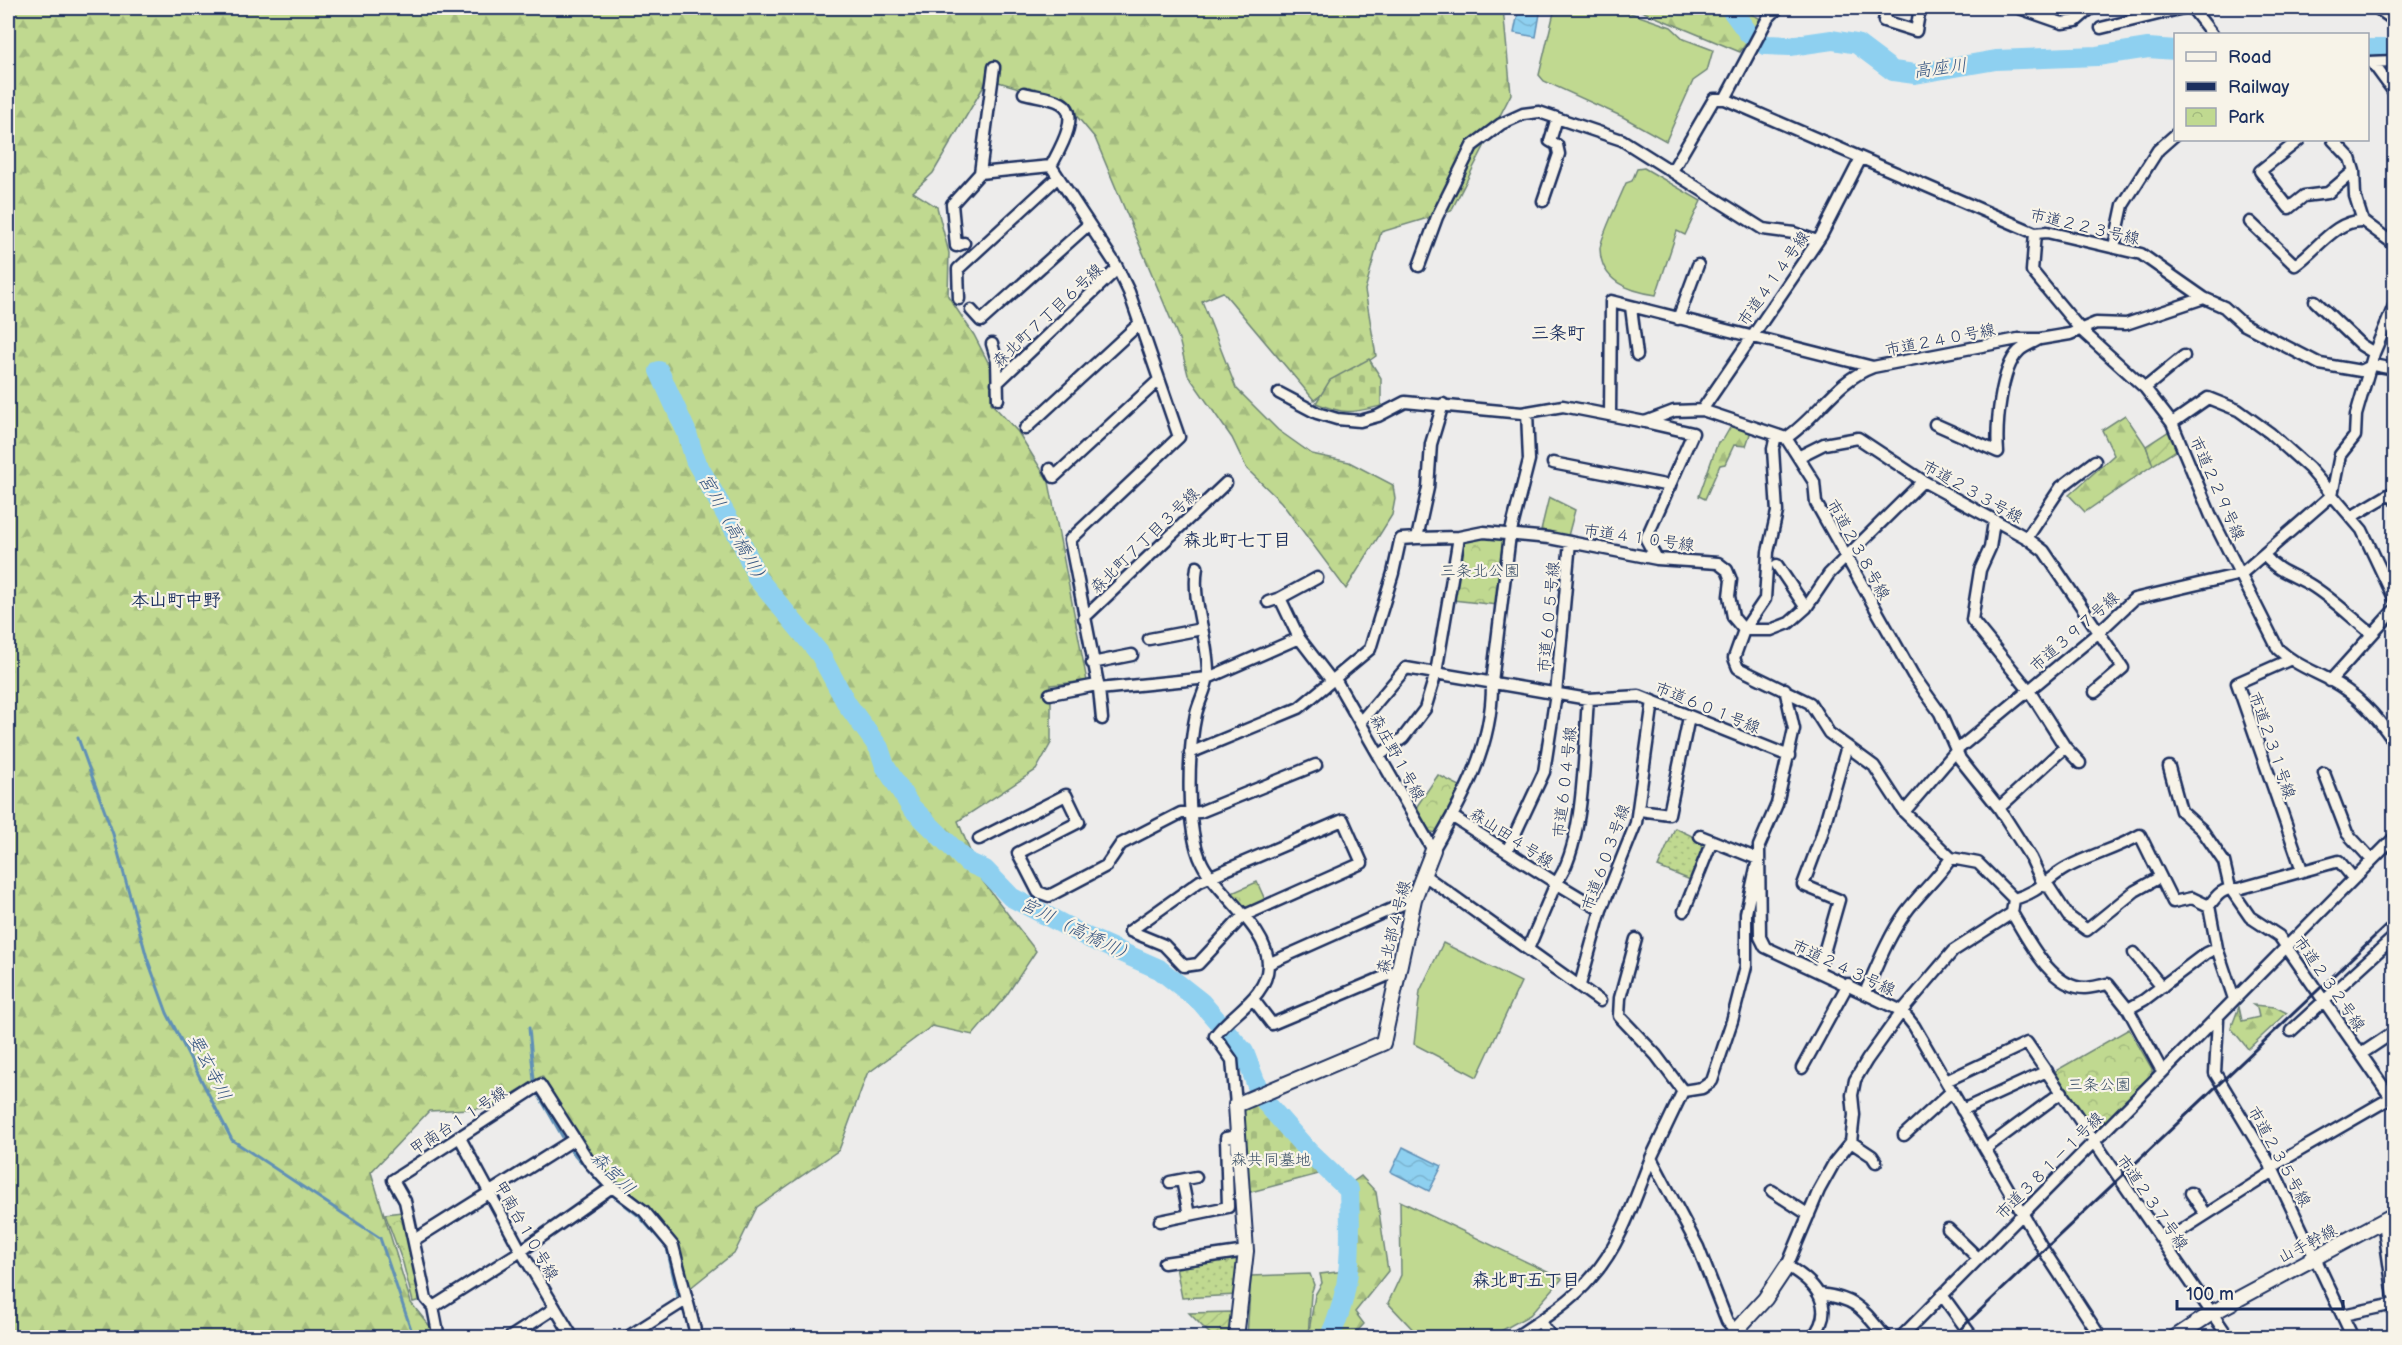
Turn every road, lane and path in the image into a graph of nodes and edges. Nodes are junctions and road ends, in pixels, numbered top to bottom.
1 (1779, 8) edge
2 (1887, 8) edge
3 (1920, 8) edge
4 (2019, 8) edge
5 (2091, 8) edge
6 (2183, 8) edge
7 (2192, 8) edge
8 (2377, 8) edge
9 (2394, 20) edge
10 (2211, 33) edge
11 (2394, 61) edge
12 (2370, 62) edge
13 (994, 67) dead end
14 (2394, 92) edge
15 (1024, 93) dead end
16 (1725, 99) junction
17 (1557, 118) junction
18 (2174, 135) edge
19 (2299, 141) edge
20 (2334, 141) edge
21 (1861, 158) junction
22 (1051, 166) junction
23 (1672, 171) junction
24 (2354, 171) junction
25 (980, 173) junction
26 (1057, 178) junction
27 (1543, 201) dead end
28 (2363, 220) junction
29 (2250, 222) dead end
30 (1088, 225) junction
31 (2035, 233) junction
32 (1817, 241) junction
33 (964, 243) dead end
34 (2394, 244) edge
35 (2114, 247) junction
36 (1698, 265) dead end
37 (1419, 266) dead end
38 (1118, 269) junction
39 (959, 298) dead end
40 (2204, 298) junction
41 (2315, 301) dead end
42 (2394, 306) edge
43 (1631, 307) junction
44 (971, 310) dead end
45 (1678, 319) junction
46 (1140, 323) junction
47 (2080, 329) junction
48 (1750, 337) junction
49 (2040, 339) junction
50 (992, 344) dead end
51 (2374, 353) junction
52 (1637, 355) dead end
53 (2184, 356) dead end
54 (2373, 365) junction
55 (1873, 368) junction
56 (2394, 369) edge
57 (1159, 380) junction
58 (997, 383) junction
59 (2145, 388) junction
60 (1279, 393) dead end
61 (998, 399) dead end
62 (1443, 404) junction
63 (1701, 410) junction
64 (1527, 412) junction
65 (1611, 415) junction
66 (1645, 422) junction
67 (2172, 423) junction
68 (1935, 424) dead end
69 (1024, 428) dead end
70 (1781, 436) junction
71 (1798, 457) junction
72 (2095, 461) dead end
73 (1553, 463) dead end
74 (1050, 469) dead end
75 (1923, 481) junction
76 (1226, 483) dead end
77 (1670, 486) junction
78 (2332, 495) junction
79 (2394, 500) edge
80 (2351, 517) junction
81 (1994, 521) junction
82 (1510, 535) junction
83 (1459, 537) junction
84 (1417, 538) junction
85 (2027, 538) junction
86 (1570, 542) junction
87 (2265, 556) junction
88 (1847, 557) junction
89 (1657, 559) junction
90 (1777, 565) dead end
91 (1197, 567) dead end
92 (2241, 574) junction
93 (1317, 578) dead end
94 (1280, 598) junction
95 (2394, 598) edge
96 (1268, 602) dead end
97 (1806, 608) junction
98 (2394, 610) edge
99 (1084, 618) junction
100 (1202, 629) junction
101 (1744, 630) junction
102 (2099, 632) junction
103 (2372, 634) junction
104 (1299, 638) junction
105 (1149, 639) dead end
106 (1132, 655) dead end
107 (2289, 660) junction
108 (1092, 663) junction
109 (1436, 673) junction
110 (1208, 678) junction
111 (1334, 680) junction
112 (2330, 681) junction
113 (1492, 682) junction
114 (1098, 687) junction
115 (1785, 689) junction
116 (2028, 689) junction
117 (2095, 692) dead end
118 (1050, 694) dead end
119 (1556, 694) junction
120 (1588, 699) junction
121 (1653, 702) junction
122 (1689, 717) junction
123 (1102, 719) dead end
124 (1361, 721) junction
125 (2394, 742) edge
126 (1847, 746) junction
127 (2065, 747) junction
128 (1957, 750) junction
129 (1190, 753) junction
130 (1380, 755) junction
131 (1789, 756) junction
132 (2080, 763) dead end
133 (1316, 765) dead end
134 (2169, 767) dead end
135 (2324, 773) dead end
136 (1999, 808) junction
137 (1640, 810) junction
138 (1904, 812) junction
139 (1192, 813) junction
140 (1453, 817) junction
141 (1700, 836) dead end
142 (979, 838) dead end
143 (2394, 838) edge
144 (1713, 841) junction
145 (1433, 850) junction
146 (1507, 851) junction
147 (1951, 858) junction
148 (1758, 859) junction
149 (2371, 860) junction
150 (2302, 870) junction
151 (1424, 875) junction
152 (1212, 876) junction
153 (2160, 877) junction
154 (2353, 878) junction
155 (1556, 883) junction
156 (2044, 886) junction
157 (2230, 888) junction
158 (1414, 898) junction
159 (2014, 899) junction
160 (2209, 906) junction
161 (1601, 910) junction
162 (1684, 912) dead end
163 (2012, 914) junction
164 (1243, 916) junction
165 (2394, 937) edge
166 (1636, 939) dead end
167 (2285, 947) junction
168 (2217, 948) junction
169 (1528, 949) junction
170 (2134, 953) dead end
171 (1268, 964) junction
172 (1819, 970) junction
173 (1398, 971) junction
174 (1848, 984) junction
175 (1580, 985) junction
176 (2162, 987) junction
177 (1865, 993) junction
178 (1253, 999) junction
179 (2234, 999) junction
180 (2323, 1000) junction
181 (1600, 1001) dead end
182 (2128, 1009) junction
183 (1902, 1011) junction
184 (2218, 1018) junction
185 (2291, 1030) dead end
186 (2394, 1032) edge
187 (2361, 1054) junction
188 (1802, 1068) dead end
189 (2047, 1071) junction
190 (2162, 1071) junction
191 (1949, 1086) junction
192 (1683, 1091) junction
193 (2062, 1092) junction
194 (2394, 1098) edge
195 (1240, 1103) junction
196 (1962, 1110) junction
197 (1904, 1135) dead end
198 (459, 1136) junction
199 (1238, 1136) junction
200 (573, 1140) junction
201 (1851, 1142) junction
202 (2094, 1142) junction
203 (1985, 1149) junction
204 (1651, 1158) junction
205 (1876, 1162) dead end
206 (2272, 1169) junction
207 (1196, 1177) dead end
208 (1182, 1180) junction
209 (1170, 1182) dead end
210 (612, 1187) junction
211 (1771, 1191) dead end
212 (488, 1193) junction
213 (2191, 1193) dead end
214 (2023, 1214) junction
215 (2205, 1214) junction
216 (1189, 1215) junction
217 (1809, 1215) junction
218 (2389, 1218) edge
219 (1160, 1221) dead end
220 (1948, 1228) dead end
221 (414, 1240) junction
222 (2163, 1242) junction
223 (520, 1251) junction
224 (1245, 1251) junction
225 (2316, 1257) junction
226 (1978, 1258) junction
227 (1164, 1263) dead end
228 (1787, 1266) junction
229 (1820, 1294) junction
230 (1942, 1295) junction
231 (2394, 1296) edge
232 (686, 1300) junction
233 (2394, 1304) edge
234 (433, 1307) junction
235 (555, 1308) junction
236 (2212, 1313) junction
237 (2343, 1315) junction
238 (1540, 1322) junction
239 (1733, 1334) edge
240 (439, 1338) edge
241 (509, 1338) edge
242 (573, 1338) edge
243 (626, 1338) edge
244 (697, 1338) edge
245 (1236, 1338) edge
246 (1514, 1338) edge
247 (1552, 1338) edge
248 (1812, 1338) edge
249 (1886, 1338) edge
250 (1900, 1338) edge
251 (1973, 1338) edge
252 (2101, 1338) edge
253 (2174, 1338) edge
254 (2229, 1338) edge
255 (2353, 1338) edge

1 - 16 street
2 - 3 street
4 - 5 street
6 - 6 street
7 - 10 street
8 - 9 street
11 - 12 street
12 - 14 street
13 - 25 street
15 - 22 street
16 - 21 street, 市道２２３号線
16 - 23 street
17 - 23 street
17 - 27 street
17 - 37 street
18 - 35 street
19 - 24 street
20 - 24 street
21 - 31 street, 市道２２３号線
21 - 32 street, 市道４１４号線
22 - 25 street
22 - 26 street, 森北町７丁目３号線
23 - 32 street
24 - 28 street
25 - 33 street
26 - 30 street, 森北町７丁目３号線
26 - 39 street
28 - 29 street
28 - 34 street
30 - 38 street, 森北町７丁目３号線
30 - 44 street
31 - 35 street, 市道２２３号線
31 - 47 street, 市道２２９号線
32 - 48 street, 市道４１４号線
35 - 40 street, 市道２２３号線
36 - 45 street
38 - 46 street, 森北町７丁目３号線
38 - 58 street, 森北町７丁目６号線
40 - 47 street, 市道２４０号線
40 - 54 street, 市道２２３号線
41 - 51 street
42 - 51 street
43 - 45 street, 市道２４０号線
43 - 52 street
43 - 65 street, 市道２４０号線
45 - 48 street, 市道２４０号線
46 - 57 street, 森北町７丁目３号線
46 - 69 street
47 - 49 street, 市道２４０号線
47 - 59 street, 市道２２９号線
48 - 55 street, 市道２４０号線
48 - 63 street, 市道４１４号線
49 - 55 street, 市道２４０号線
49 - 68 street
50 - 58 street
51 - 54 street
53 - 59 street
54 - 56 street, 市道２２３号線
54 - 78 street
55 - 70 street
57 - 74 street
57 - 99 street, 森北町７丁目３号線
58 - 61 street
59 - 67 street, 市道２２９号線
60 - 62 street
62 - 64 street
62 - 84 street
63 - 66 street
63 - 70 street
64 - 65 street
64 - 82 street
65 - 66 street
66 - 77 street
67 - 78 street
67 - 92 street, 市道２２９号線
70 - 71 street, 市道２３８号線
70 - 101 street
71 - 75 street, 市道２３３号線
71 - 88 street, 市道２３８号線
72 - 85 street
73 - 77 street
75 - 81 street, 市道２３３号線
75 - 88 street
76 - 99 street, 森北町７丁目３号線
77 - 89 street
78 - 80 street
78 - 87 street, 市道３９７号線
79 - 80 street
80 - 95 street
81 - 85 street, 市道２３３号線
81 - 116 street
82 - 83 street, 市道４１０号線
82 - 86 street, 市道４１０号線
82 - 113 street
83 - 84 street, 市道４１０号線
83 - 109 street
84 - 111 street
85 - 102 street, 市道２３３号線
86 - 89 street, 市道４１０号線
86 - 119 street, 市道６０５号線
87 - 92 street, 市道３９７号線
87 - 103 street
88 - 97 street
88 - 128 street, 市道２３８号線
89 - 101 street, 市道４１０号線
90 - 97 street
91 - 100 street
92 - 102 street, 市道３９７号線
92 - 107 street, 市道２２９号線
93 - 94 street
94 - 96 street
94 - 104 street, 森庄野１号線
97 - 101 street
98 - 103 street
99 - 108 street, 森北町７丁目３号線
100 - 105 street
100 - 110 street
101 - 115 street
102 - 116 street, 市道３９７号線
102 - 117 street, 市道２３３号線
103 - 112 street
104 - 110 street
104 - 111 street, 森庄野１号線
106 - 108 street
107 - 112 street, 市道２２９号線
107 - 150 street, 市道２３１号線
108 - 114 street, 森北町７丁目３号線
109 - 113 street, 市道６０１号線
109 - 124 street, 市道６０１号線
109 - 130 street
110 - 114 street
110 - 129 street
111 - 124 street, 森庄野１号線
111 - 129 street
112 - 125 street, 市道２２９号線
113 - 119 street, 市道６０１号線
113 - 140 street
114 - 118 street
114 - 123 street, 森北町７丁目３号線
115 - 126 street
115 - 131 street, 市道２４３号線
116 - 127 street
116 - 128 street, 市道３９７号線
119 - 120 street, 市道６０１号線
119 - 146 street, 市道６０５号線
120 - 121 street, 市道６０１号線
120 - 155 street, 市道６０４号線
121 - 122 street, 市道６０１号線
121 - 137 street, 市道６０３号線
122 - 131 street, 市道６０１号線
122 - 137 street
124 - 130 street, 森庄野１号線
126 - 138 street
126 - 172 street
127 - 132 street
127 - 136 street
128 - 136 street, 市道２３８号線
128 - 138 street, 市道３９７号線
129 - 139 street
130 - 145 street, 森庄野１号線
131 - 148 street, 市道２４３号線
133 - 139 street
134 - 157 street, 市道２３２号線
135 - 149 street
136 - 156 street, 市道２３８号線
137 - 161 street, 市道６０３号線
138 - 147 street
139 - 142 street
139 - 152 street
140 - 145 street
140 - 146 street, 森山田４号線
141 - 144 street
143 - 149 street, 市道３８１－１号線
144 - 148 street
144 - 162 street
145 - 151 street
146 - 155 street, 森山田４号線
147 - 159 street
147 - 177 street
148 - 172 street, 市道２４３号線
148 - 192 street
149 - 154 street, 市道３８１－１号線
150 - 154 street
150 - 157 street
151 - 158 street, 森北部４号線
151 - 169 street, 森北部４号線
152 - 164 street
152 - 164 street
152 - 164 street
153 - 156 street, 市道２３８号線
153 - 156 street
153 - 160 street
154 - 167 street, 市道３８１－１号線
155 - 161 street
155 - 169 street, 森山田４号線
156 - 159 street
157 - 160 street
157 - 167 street, 市道２３２号線
158 - 171 street
158 - 173 street, 森北部４号線
159 - 163 street
160 - 168 street
161 - 175 street, 市道６０３号線
163 - 182 street
163 - 183 street
164 - 171 street
165 - 180 street
166 - 192 street
167 - 179 street, 市道３８１－１号線
167 - 180 street, 市道２３２号線
168 - 176 street
168 - 179 street
169 - 175 street, 森北部４号線
170 - 176 street
171 - 178 street
172 - 174 street, 市道２４３号線
173 - 178 street
173 - 195 street, 森北部４号線
174 - 177 street, 市道２４３号線
174 - 188 street
175 - 181 street, 森北部４号線
176 - 182 street
177 - 183 street, 市道２４３号線
178 - 195 street
179 - 184 street, 市道３８１－１号線
180 - 185 street
180 - 187 street, 市道２３２号線
182 - 190 street
183 - 191 street, 市道２４３号線
183 - 201 street
184 - 190 street, 市道３８１－１号線
184 - 206 street, 市道２３５号線
186 - 187 street
187 - 194 street, 市道２３２号線
189 - 191 street, 市道２３７号線
189 - 193 street, 市道２３７号線
189 - 196 street
190 - 202 street, 市道３８１－１号線
191 - 196 street, 市道２４３号線
191 - 197 street
192 - 204 street
193 - 202 street, 市道２３７号線
193 - 203 street
194 - 206 street
195 - 199 street
196 - 203 street, 市道２４３号線
198 - 200 street, 甲南台１１号線
198 - 212 street, 甲南台１０号線
198 - 221 street, 甲南台１１号線
199 - 216 street
199 - 224 street
200 - 210 street
200 - 212 street
201 - 205 street
201 - 217 street
202 - 214 street, 市道３８１－１号線
202 - 222 street, 市道２３７号線
203 - 214 street, 市道２４３号線
204 - 238 street
204 - 239 street
206 - 215 street
206 - 225 street, 市道２３５号線
207 - 208 street
208 - 209 street
208 - 216 street
210 - 223 street
210 - 232 street
211 - 217 street
212 - 221 street
212 - 223 street, 甲南台１０号線
213 - 215 street
214 - 226 street, 市道３８１－１号線
214 - 252 street, 市道２４３号線
215 - 222 street
216 - 219 street
217 - 228 street
218 - 225 street, 山手幹線
218 - 231 street
220 - 226 street
221 - 234 street
222 - 236 street, 市道２３７号線
223 - 234 street
223 - 235 street, 甲南台１０号線
224 - 227 street
224 - 245 street
225 - 236 street, 山手幹線
225 - 237 street, 市道２３５号線
226 - 230 street, 市道３８１－１号線
228 - 229 street
228 - 239 street
229 - 248 street
229 - 249 street
230 - 250 street, 市道３８１－１号線
230 - 251 street
232 - 243 street
232 - 244 street
233 - 237 street
234 - 240 street
235 - 241 street
235 - 242 street, 甲南台１０号線
236 - 253 street, 山手幹線
236 - 254 street, 市道２３７号線
237 - 255 street, 市道２３５号線
238 - 246 street
238 - 247 street

